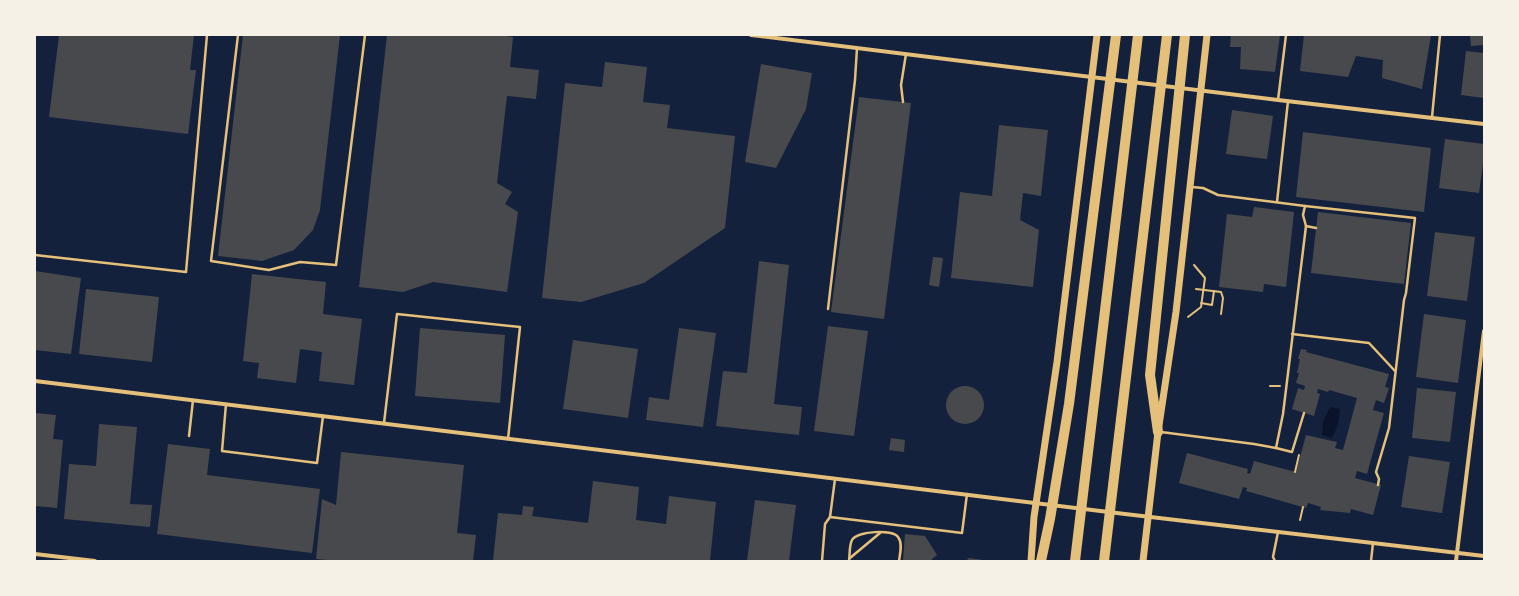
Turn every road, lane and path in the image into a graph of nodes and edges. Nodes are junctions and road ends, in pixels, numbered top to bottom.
1 (208, 35) edge
2 (238, 35) edge
3 (365, 35) edge
4 (751, 35) edge
5 (1097, 35) edge
6 (1116, 35) edge
7 (1138, 35) edge
8 (1167, 35) edge
9 (1185, 35) edge
10 (1207, 35) edge
11 (1286, 35) edge
12 (1440, 35) edge
13 (857, 48) junction
14 (906, 54) junction
15 (1092, 77) junction
16 (1201, 90) junction
17 (1278, 100) junction
18 (1288, 101) junction
19 (903, 102) dead end
20 (1432, 118) junction
21 (1484, 124) edge
22 (1190, 187) junction
23 (1277, 202) junction
24 (1304, 206) junction
25 (1306, 226) junction
26 (1316, 228) dead end
27 (35, 255) edge
28 (1194, 265) dead end
29 (1196, 289) dead end
30 (1203, 290) junction
31 (1214, 291) junction
32 (1201, 303) junction
33 (828, 308) dead end
34 (1221, 314) dead end
35 (1188, 317) dead end
36 (1484, 330) edge
37 (1292, 334) junction
38 (1395, 372) junction
39 (35, 381) edge
40 (1270, 386) dead end
41 (1281, 386) dead end
42 (193, 400) junction
43 (226, 404) junction
44 (1304, 413) dead end
45 (323, 416) junction
46 (384, 424) junction
47 (1158, 432) junction
48 (189, 436) dead end
49 (508, 439) junction
50 (1276, 448) junction
51 (835, 478) junction
52 (1378, 485) dead end
53 (967, 494) junction
54 (1036, 503) junction
55 (1057, 505) junction
56 (1303, 507) dead end
57 (1148, 516) junction
58 (830, 517) junction
59 (1300, 520) dead end
60 (880, 532) junction
61 (1278, 532) junction
62 (1373, 543) junction
63 (1457, 553) junction
64 (35, 554) edge
65 (1484, 556) edge
66 (849, 560) edge
67 (95, 561) edge
68 (822, 561) edge
69 (899, 561) edge
70 (1031, 561) edge
71 (1041, 561) edge
72 (1075, 561) edge
73 (1104, 561) edge
74 (1143, 561) edge
75 (1275, 561) edge
76 (1371, 561) edge
77 (1456, 561) edge

1 - 27 lane
2 - 3 lane
4 - 13 street
5 - 15 main road
6 - 55 highway
7 - 72 highway
8 - 73 highway
9 - 47 highway
10 - 16 main road
11 - 17 lane
12 - 20 lane
13 - 14 street
13 - 33 lane
14 - 15 street
14 - 19 lane
15 - 16 street
15 - 54 main road
16 - 17 street
16 - 22 main road
17 - 18 street
18 - 20 street
18 - 23 lane
20 - 21 street
22 - 23 lane
22 - 47 main road
23 - 24 lane
24 - 25 lane
24 - 38 lane
25 - 26 lane
25 - 37 lane
28 - 30 path
29 - 30 path
30 - 31 path
30 - 32 path
31 - 32 path
31 - 34 path
32 - 35 path
36 - 63 street
37 - 38 lane
37 - 50 lane
38 - 52 lane
39 - 42 street
40 - 41 path
42 - 43 street
42 - 48 lane
43 - 45 street
43 - 45 lane
44 - 50 lane
45 - 46 street
46 - 49 street
46 - 49 lane
47 - 50 lane
47 - 57 main road
49 - 51 street
51 - 53 street
51 - 58 lane
53 - 54 street
53 - 58 lane
54 - 55 street
54 - 70 main road
55 - 57 street
55 - 71 highway
56 - 59 path
57 - 61 street
57 - 74 main road
58 - 68 lane
60 - 66 lane
60 - 66 lane
60 - 69 lane
61 - 62 street
61 - 75 lane
62 - 63 street
62 - 76 lane
63 - 65 street
63 - 77 street
64 - 67 street

